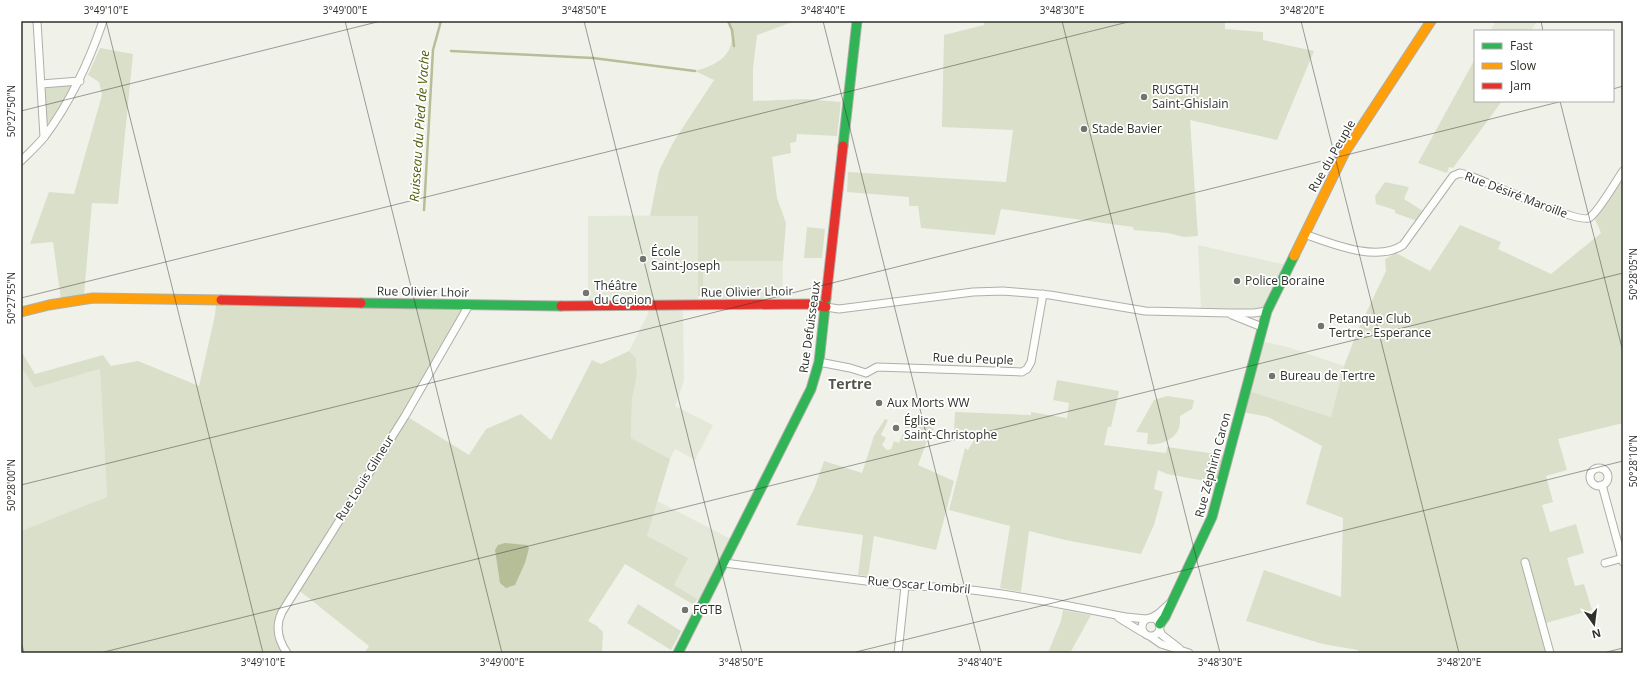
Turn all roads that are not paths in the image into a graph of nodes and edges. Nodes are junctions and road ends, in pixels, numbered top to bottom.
1 (37, 21) edge
2 (103, 21) edge
3 (858, 21) edge
4 (1431, 21) edge
5 (80, 81) junction
6 (41, 84) junction
7 (44, 137) junction
8 (21, 161) edge
9 (1623, 171) edge
10 (1304, 234) junction
11 (1043, 294) junction
12 (469, 305) junction
13 (826, 307) junction
14 (1266, 311) junction
15 (21, 312) edge
16 (1229, 314) junction
17 (1262, 327) junction
18 (819, 362) junction
19 (1602, 485) dead end
20 (1623, 559) edge
21 (1525, 562) dead end
22 (724, 563) junction
23 (1605, 563) dead end
24 (905, 586) junction
25 (1171, 603) junction
26 (1112, 615) junction
27 (1148, 619) junction
28 (1160, 627) junction
29 (1142, 632) junction
30 (1151, 637) junction
31 (1186, 652) edge
32 (287, 653) edge
33 (678, 653) edge
34 (898, 653) edge
35 (1550, 653) edge

1 - 6 street
2 - 5 street
3 - 13 street, Rue Defuisseaux
4 - 10 street, Rue du Peuple
5 - 6 street
5 - 7 street
6 - 7 street
7 - 8 street
9 - 10 street, Rue Désiré Maroille
10 - 14 street, Rue du Peuple
11 - 13 street
11 - 16 street
11 - 18 street, Rue du Peuple
12 - 13 street, Rue Olivier Lhoir
12 - 15 street, Rue Olivier Lhoir
12 - 32 street, Rue Louis Glineur
13 - 18 street, Rue Defuisseaux
14 - 16 street
14 - 17 street, Rue du Peuple
16 - 17 street
17 - 25 street, Rue Zéphirin Caron
18 - 22 street, Rue Defuisseaux
19 - 20 street
20 - 23 street
21 - 35 street
22 - 24 street, Rue Oscar Lombril
22 - 33 street, Rue Defuisseaux
24 - 26 street, Rue Oscar Lombril
24 - 34 street
25 - 27 street, Rue Zéphirin Caron
25 - 28 street, Rue Zéphirin Caron
26 - 27 street, Rue Oscar Lombril
26 - 29 street, Rue Oscar Lombril
27 - 28 street
27 - 29 street
28 - 30 street
28 - 31 street
29 - 30 street
30 - 31 street

